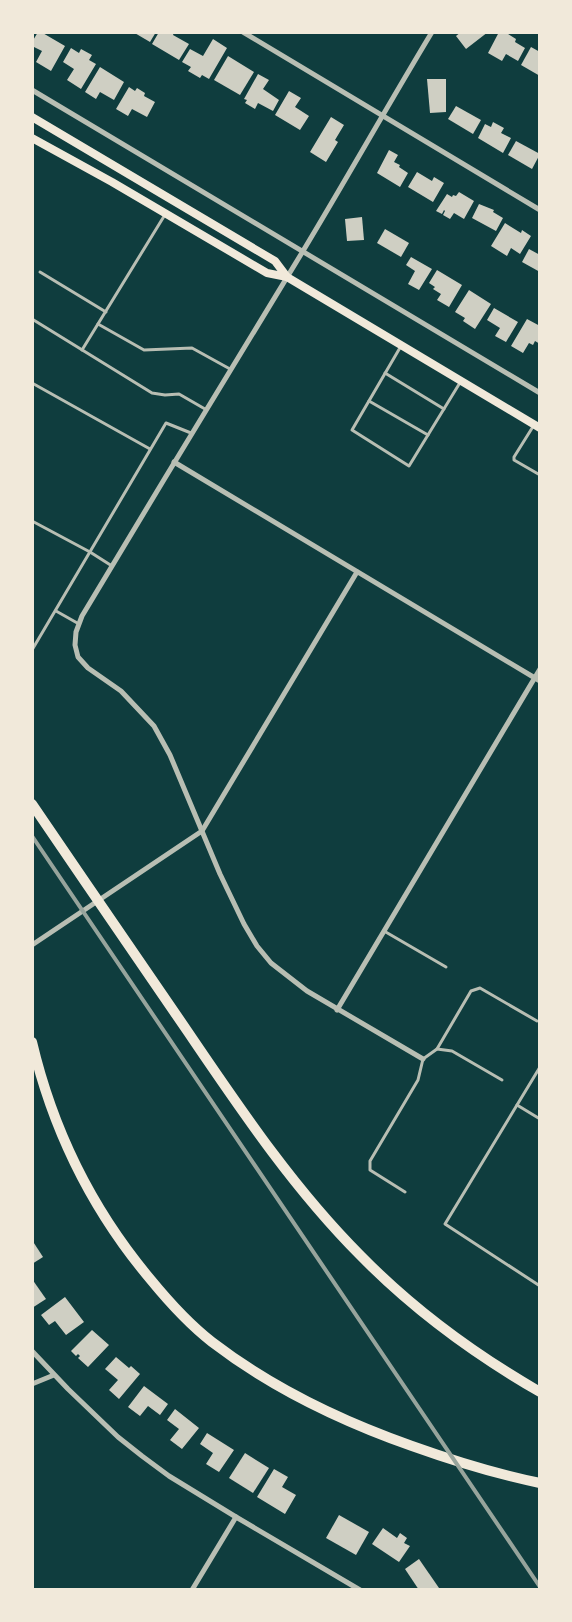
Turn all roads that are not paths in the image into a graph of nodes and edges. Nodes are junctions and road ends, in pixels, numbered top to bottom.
1 (243, 32) edge
2 (432, 32) edge
3 (32, 90) edge
4 (381, 115) junction
5 (32, 117) edge
6 (32, 138) edge
7 (540, 210) edge
8 (166, 213) junction
9 (302, 251) junction
10 (40, 272) dead end
11 (286, 277) junction
12 (106, 312) junction
13 (32, 319) edge
14 (98, 324) junction
15 (401, 345) junction
16 (82, 350) junction
17 (230, 368) junction
18 (385, 374) junction
19 (461, 380) junction
20 (32, 383) edge
21 (540, 393) edge
22 (369, 401) junction
23 (205, 409) junction
24 (444, 409) junction
25 (537, 426) edge
26 (191, 433) junction
27 (428, 435) junction
28 (150, 449) junction
29 (174, 462) junction
30 (540, 469) edge
31 (538, 474) edge
32 (32, 521) edge
33 (90, 552) junction
34 (112, 566) junction
35 (357, 572) junction
36 (56, 611) junction
37 (79, 624) junction
38 (32, 650) edge
39 (540, 669) edge
40 (537, 679) edge
41 (32, 804) edge
42 (202, 831) junction
43 (384, 931) junction
44 (32, 945) edge
45 (446, 967) dead end
46 (337, 1010) junction
47 (537, 1022) dead end
48 (32, 1042) edge
49 (436, 1050) junction
50 (423, 1059) junction
51 (540, 1067) edge
52 (502, 1080) dead end
53 (517, 1105) junction
54 (540, 1119) edge
55 (405, 1192) dead end
56 (540, 1286) edge
57 (32, 1351) edge
58 (507, 1373) junction
59 (54, 1375) junction
60 (540, 1383) edge
61 (32, 1384) edge
62 (540, 1392) edge
63 (538, 1483) edge
64 (236, 1517) junction
65 (192, 1590) edge
66 (360, 1590) edge

1 - 4 street
2 - 4 street
3 - 9 street
4 - 7 street
4 - 9 street
5 - 11 main road
6 - 8 main road
8 - 11 main road
8 - 12 lane
9 - 11 street
9 - 21 street
10 - 12 lane
11 - 15 main road
11 - 17 street
12 - 14 lane
13 - 16 lane
14 - 16 lane
14 - 17 lane
15 - 18 lane
15 - 19 main road
16 - 23 lane
17 - 23 street
18 - 22 lane
18 - 24 lane
19 - 24 lane
19 - 25 main road
20 - 28 lane
22 - 27 lane
22 - 27 lane
23 - 26 street
24 - 27 lane
25 - 31 lane
26 - 28 lane
26 - 29 street
28 - 33 lane
29 - 34 street
29 - 35 street
30 - 31 lane
32 - 33 lane
33 - 34 lane
33 - 36 lane
34 - 37 street
35 - 40 street
35 - 42 street
36 - 37 lane
36 - 38 lane
37 - 42 street
39 - 40 street
40 - 43 street
41 - 58 highway
42 - 44 street
42 - 46 street
43 - 45 lane
43 - 46 street
46 - 50 street
47 - 49 lane
48 - 63 highway
49 - 50 lane
49 - 52 lane
50 - 55 lane
51 - 53 lane
53 - 54 lane
53 - 56 lane
57 - 59 street
58 - 60 highway
58 - 62 highway
59 - 61 street
59 - 64 street
64 - 65 street
64 - 66 street

